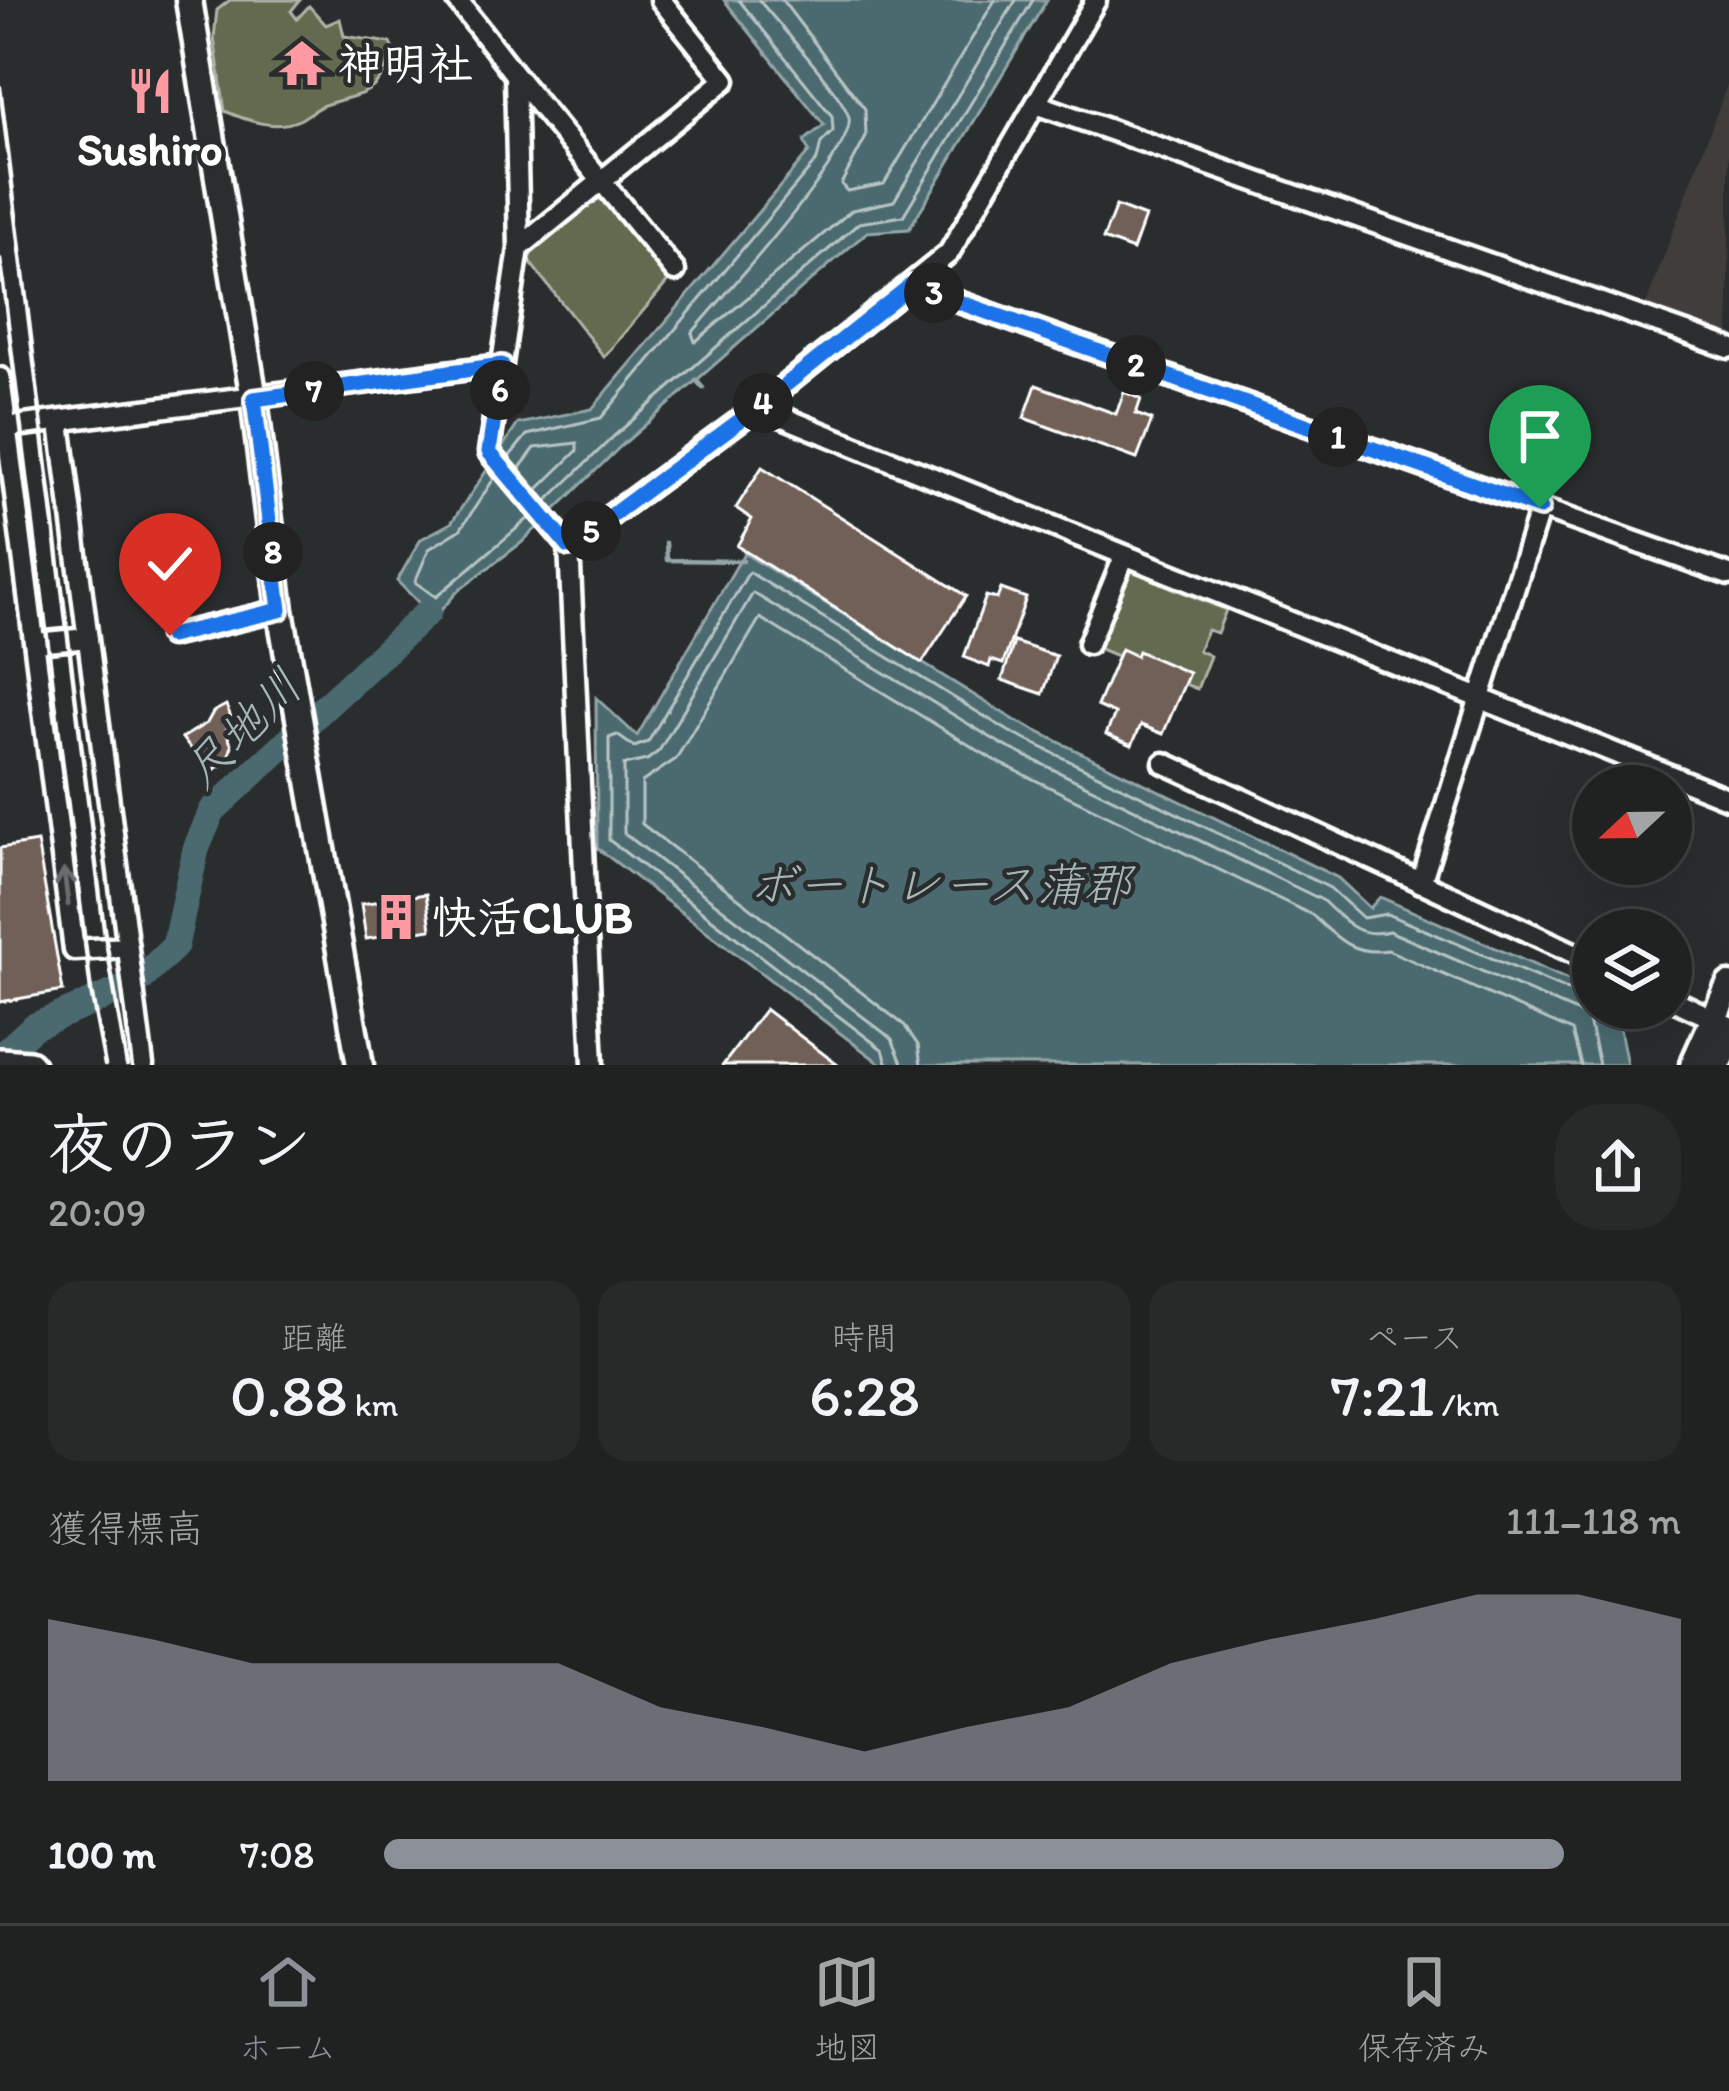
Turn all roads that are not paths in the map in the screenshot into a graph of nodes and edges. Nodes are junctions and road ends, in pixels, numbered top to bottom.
1 (189, 0) edge
2 (457, 0) edge
3 (661, 0) edge
4 (1096, 0) edge
5 (515, 75) junction
6 (1039, 105) junction
7 (604, 178) junction
8 (519, 248) junction
9 (675, 271) dead end
10 (911, 285) junction
11 (1729, 348) edge
12 (502, 365) junction
13 (0, 378) edge
14 (254, 399) junction
15 (758, 407) junction
16 (61, 423) junction
17 (3, 428) edge
18 (1540, 508) junction
19 (569, 547) junction
20 (1124, 557) junction
21 (1729, 575) edge
22 (280, 610) junction
23 (170, 636) dead end
24 (88, 638) junction
25 (36, 643) junction
26 (1088, 644) dead end
27 (1478, 700) junction
28 (1164, 764) dead end
29 (1729, 799) edge
30 (1421, 883) junction
31 (1572, 952) edge
32 (129, 956) junction
33 (1729, 985) edge
34 (1692, 1008) edge
35 (1722, 1022) edge
36 (1729, 1041) edge
37 (0, 1064) edge
38 (15, 1064) edge
39 (29, 1065) edge
40 (143, 1065) edge
41 (360, 1065) edge
42 (593, 1065) edge
43 (1694, 1065) edge
44 (1718, 1065) edge

1 - 14 main road
2 - 5 street
3 - 7 street
4 - 6 street
5 - 7 street
5 - 8 street
6 - 10 street
6 - 11 street
7 - 8 street
7 - 9 street
8 - 12 street
10 - 15 street
10 - 18 street
12 - 14 street
12 - 19 street
13 - 17 street
14 - 16 street
14 - 22 main road
15 - 19 street
15 - 20 street
16 - 17 street
16 - 24 street
17 - 25 street
18 - 21 street
18 - 27 street
19 - 42 street
20 - 26 street
20 - 27 street
22 - 23 street
22 - 41 main road
24 - 25 street
24 - 32 street
32 -> 25 street
27 - 29 street
27 - 30 street
28 - 30 street
30 - 31 street
32 - 40 street
33 - 35 main road
34 - 35 street
35 - 43 main road
36 - 44 main road
37 - 38 highway
38 - 39 highway

